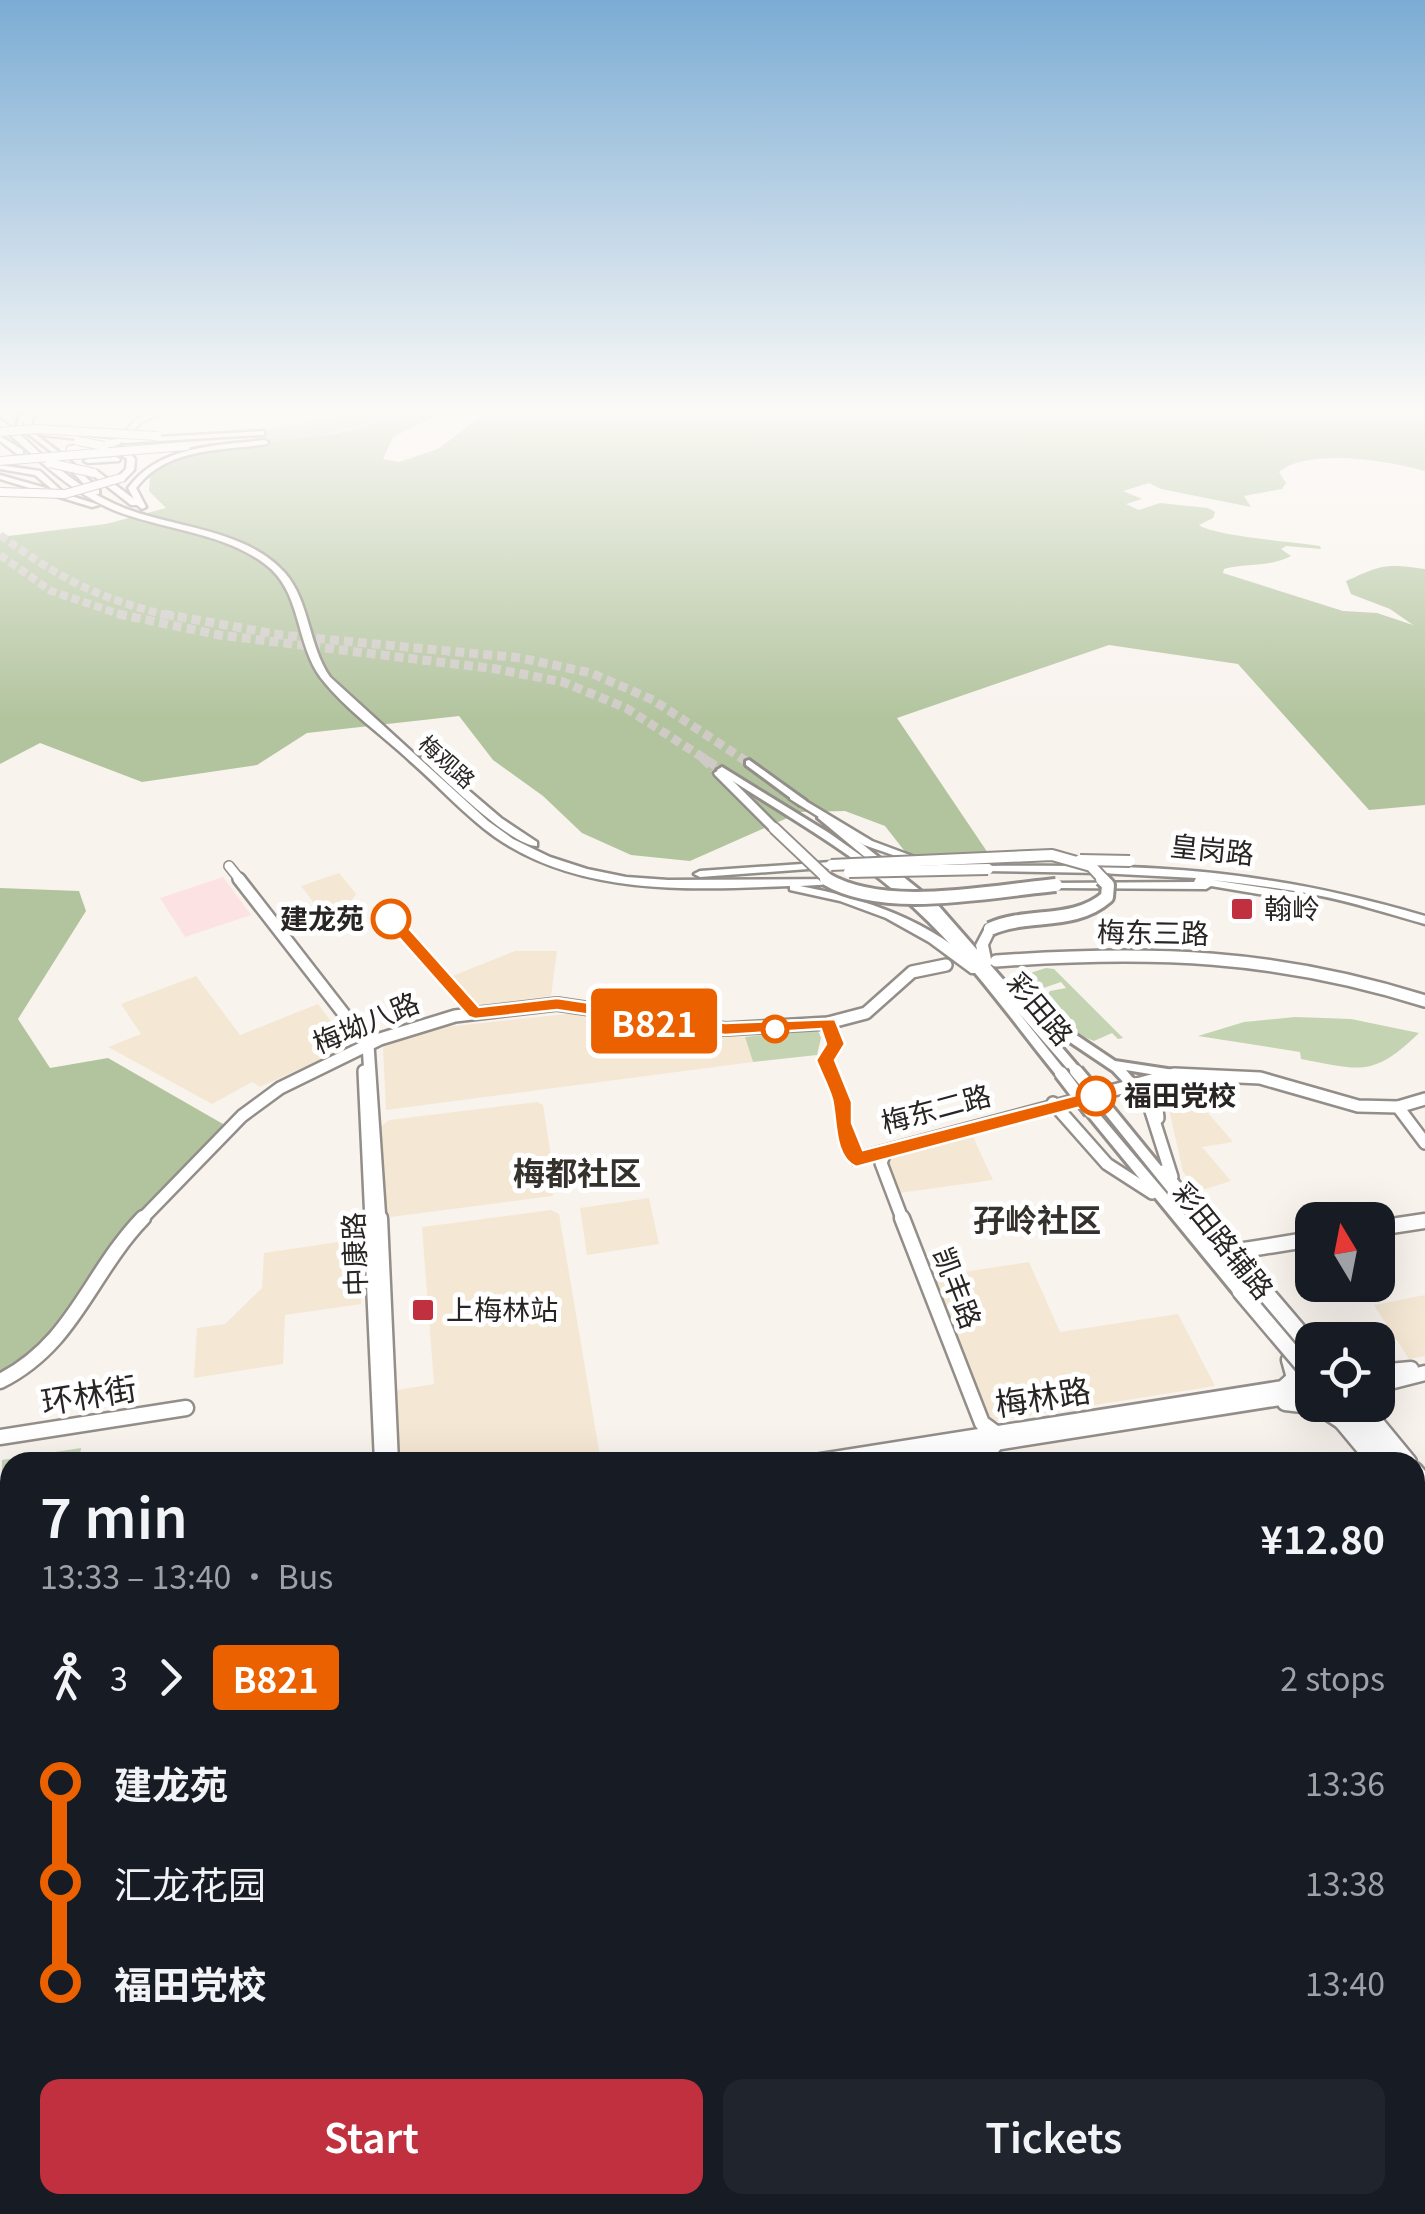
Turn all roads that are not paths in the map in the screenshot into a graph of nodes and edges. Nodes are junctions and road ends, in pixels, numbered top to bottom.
1 (135, 513) edge
2 (142, 513) edge
3 (143, 513) edge
4 (148, 513) edge
5 (151, 517) junction
6 (749, 764) tunnel mouth
7 (720, 772) joint
8 (794, 797) junction
9 (226, 867) dead end
10 (837, 873) junction
11 (988, 873) junction
12 (1221, 874) junction
13 (728, 883) junction
14 (1247, 888) junction
15 (1425, 922) edge
16 (990, 929) joint
17 (946, 965) dead end
18 (986, 965) junction
19 (1016, 1000) junction
20 (1425, 1001) edge
21 (828, 1023) junction
22 (365, 1047) junction
23 (1104, 1059) junction
24 (1174, 1074) junction
25 (1188, 1077) junction
26 (1132, 1084) junction
27 (1425, 1102) edge
28 (1054, 1105) junction
29 (1400, 1110) junction
30 (1099, 1114) junction
31 (1157, 1128) junction
32 (1425, 1144) edge
33 (1138, 1147) junction
34 (884, 1155) junction
35 (856, 1159) junction
36 (1174, 1181) junction
37 (1152, 1193) junction
38 (1425, 1221) edge
39 (1395, 1225) edge
40 (1295, 1242) edge
41 (1232, 1252) junction
42 (1245, 1289) junction
43 (1295, 1326) edge
44 (1295, 1343) edge
45 (1295, 1354) edge
46 (1289, 1360) junction
47 (1295, 1368) edge
48 (0, 1381) edge
49 (1295, 1393) edge
50 (1295, 1403) edge
51 (1241, 1405) junction
52 (186, 1408) dead end
53 (1342, 1422) edge
54 (1348, 1422) edge
55 (1361, 1422) edge
56 (1377, 1422) edge
57 (1378, 1422) edge
58 (1380, 1426) junction
59 (0, 1438) edge
60 (998, 1438) junction
61 (382, 1452) edge
62 (391, 1452) edge
63 (960, 1452) edge
64 (986, 1452) edge
65 (1378, 1452) edge
66 (1379, 1452) edge
67 (1381, 1452) edge
68 (1401, 1452) edge

1 - 5 highway
2 - 5 highway, 梅观路
3 - 5 highway, 梅观路
4 - 5 highway
5 - 10 highway, 梅观路
5 - 13 highway, 梅观路
6 - 8 main road, 彩田路
7 - 14 highway, bridge
7 - 18 main road, 彩田路
8 - 12 highway, bridge
8 - 18 main road, 彩田路
9 - 22 street
10 - 11 highway, 梅观路, bridge
10 - 13 highway, 梅观路
10 - 16 highway, bridge
11 - 12 highway, 皇岗路
11 - 14 highway, 皇岗路
12 - 15 highway, 皇岗路
13 - 18 highway
14 - 15 highway, 皇岗路
16 - 18 highway
17 - 21 street, 梅坳八路
18 - 19 main road, 彩田路
18 - 20 street, 梅东三路
18 - 30 main road, 彩田路, bridge
19 - 23 main road
19 - 30 main road, 彩田路, bridge
21 - 22 street, 梅坳八路
21 - 35 street
22 - 48 street, 梅坳八路
22 - 61 street, 中康路
22 - 62 street, 中康路
23 - 24 main road
23 - 26 main road
24 - 26 street, 梅东二路
24 - 29 street, 梅东二路
25 - 26 street, 梅东二路
25 - 29 street, 梅东二路
25 - 31 street
26 - 28 street, 梅东二路
26 - 31 street
27 - 29 street, 梅东二路
28 - 34 street, 梅东二路
28 - 35 street, 梅东二路
28 - 37 street
29 - 32 street
30 - 33 main road, 彩田路
30 - 37 street, 彩田路辅路
30 - 42 main road, 彩田路
31 - 36 street
33 - 36 street, 彩田路辅路
33 - 42 main road, 彩田路
34 - 35 street, 梅东二路
34 - 60 street, 凯丰路
36 - 41 street, 彩田路辅路
37 - 46 street, 彩田路辅路
38 - 39 street
40 - 41 street
41 - 43 street, 彩田路辅路
42 - 44 main road, 彩田路
42 - 45 main road, 彩田路, bridge
46 - 47 street, 彩田路辅路
46 - 60 street, 梅林路
49 - 51 street, 梅林路
50 - 51 street
51 - 60 street, 梅林路
52 - 59 street, 环林街
53 - 65 street
54 - 66 main road
55 - 67 main road
56 - 58 street
57 - 58 street
58 - 68 street
60 - 63 street, 梅林路
60 - 64 street

